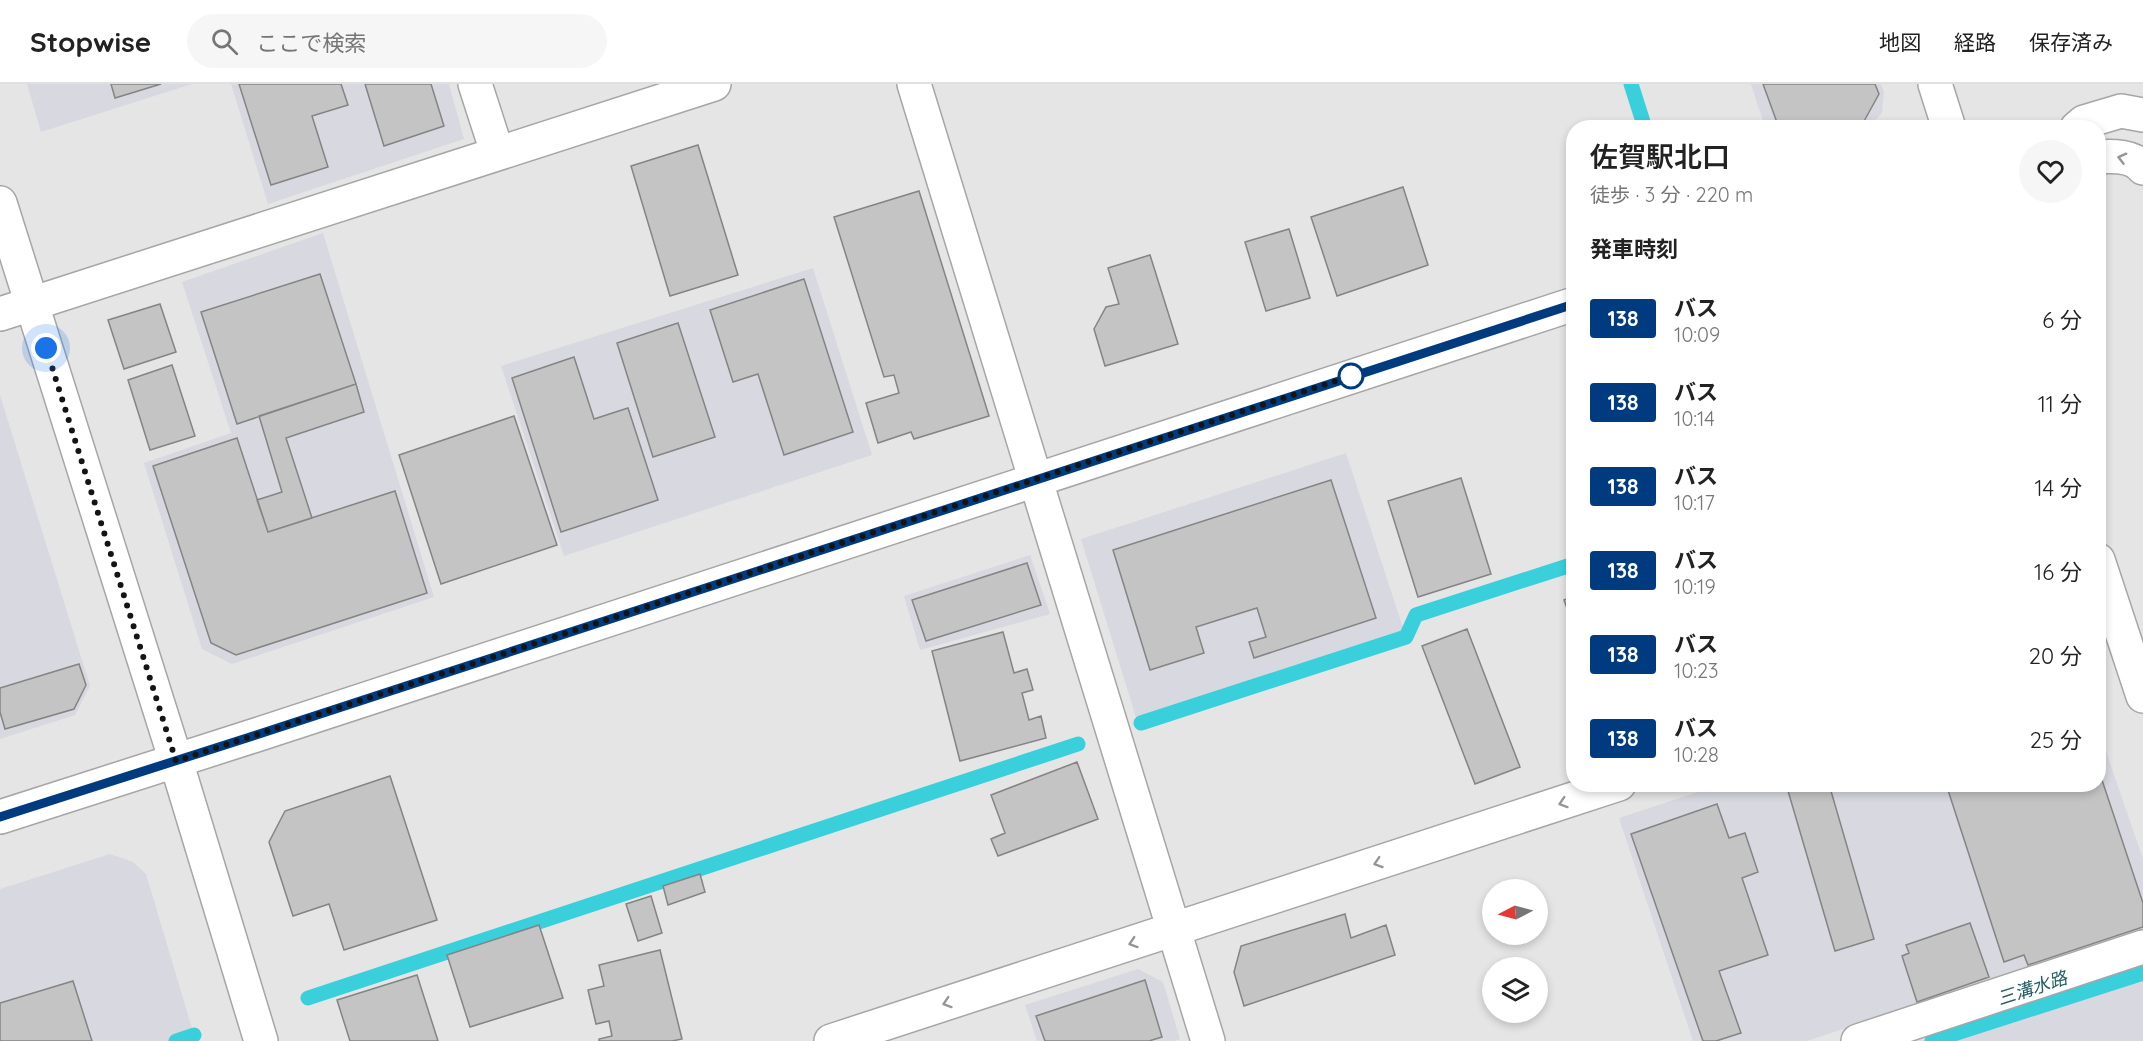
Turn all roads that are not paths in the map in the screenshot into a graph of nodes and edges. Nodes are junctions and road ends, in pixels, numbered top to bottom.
1 (475, 84) edge
2 (714, 84) edge
3 (914, 84) edge
4 (1935, 84) edge
5 (2143, 114) edge
6 (1946, 120) edge
7 (2091, 120) edge
8 (497, 152) junction
9 (2106, 156) edge
10 (2143, 168) edge
11 (0, 202) edge
12 (31, 303) junction
13 (1566, 307) edge
14 (0, 314) edge
15 (1036, 479) junction
16 (2108, 625) edge
17 (2143, 696) edge
18 (176, 761) junction
19 (1595, 792) edge
20 (0, 817) edge
21 (1173, 930) junction
22 (2143, 947) edge
23 (878, 1034) edge
24 (261, 1041) edge
25 (831, 1041) edge
26 (1208, 1041) edge
27 (1858, 1041) edge

1 - 8 street
2 - 8 street
3 - 15 street
4 - 6 street
5 - 7 street
8 - 12 street
10 -> 9 street
11 - 12 street
12 - 14 street
12 - 18 street
13 - 15 street
15 - 18 street
15 - 21 street
16 - 17 street
18 - 20 street
18 - 24 street
19 -> 21 street
21 -> 23 street
21 - 26 street
22 - 27 street
23 - 25 street

